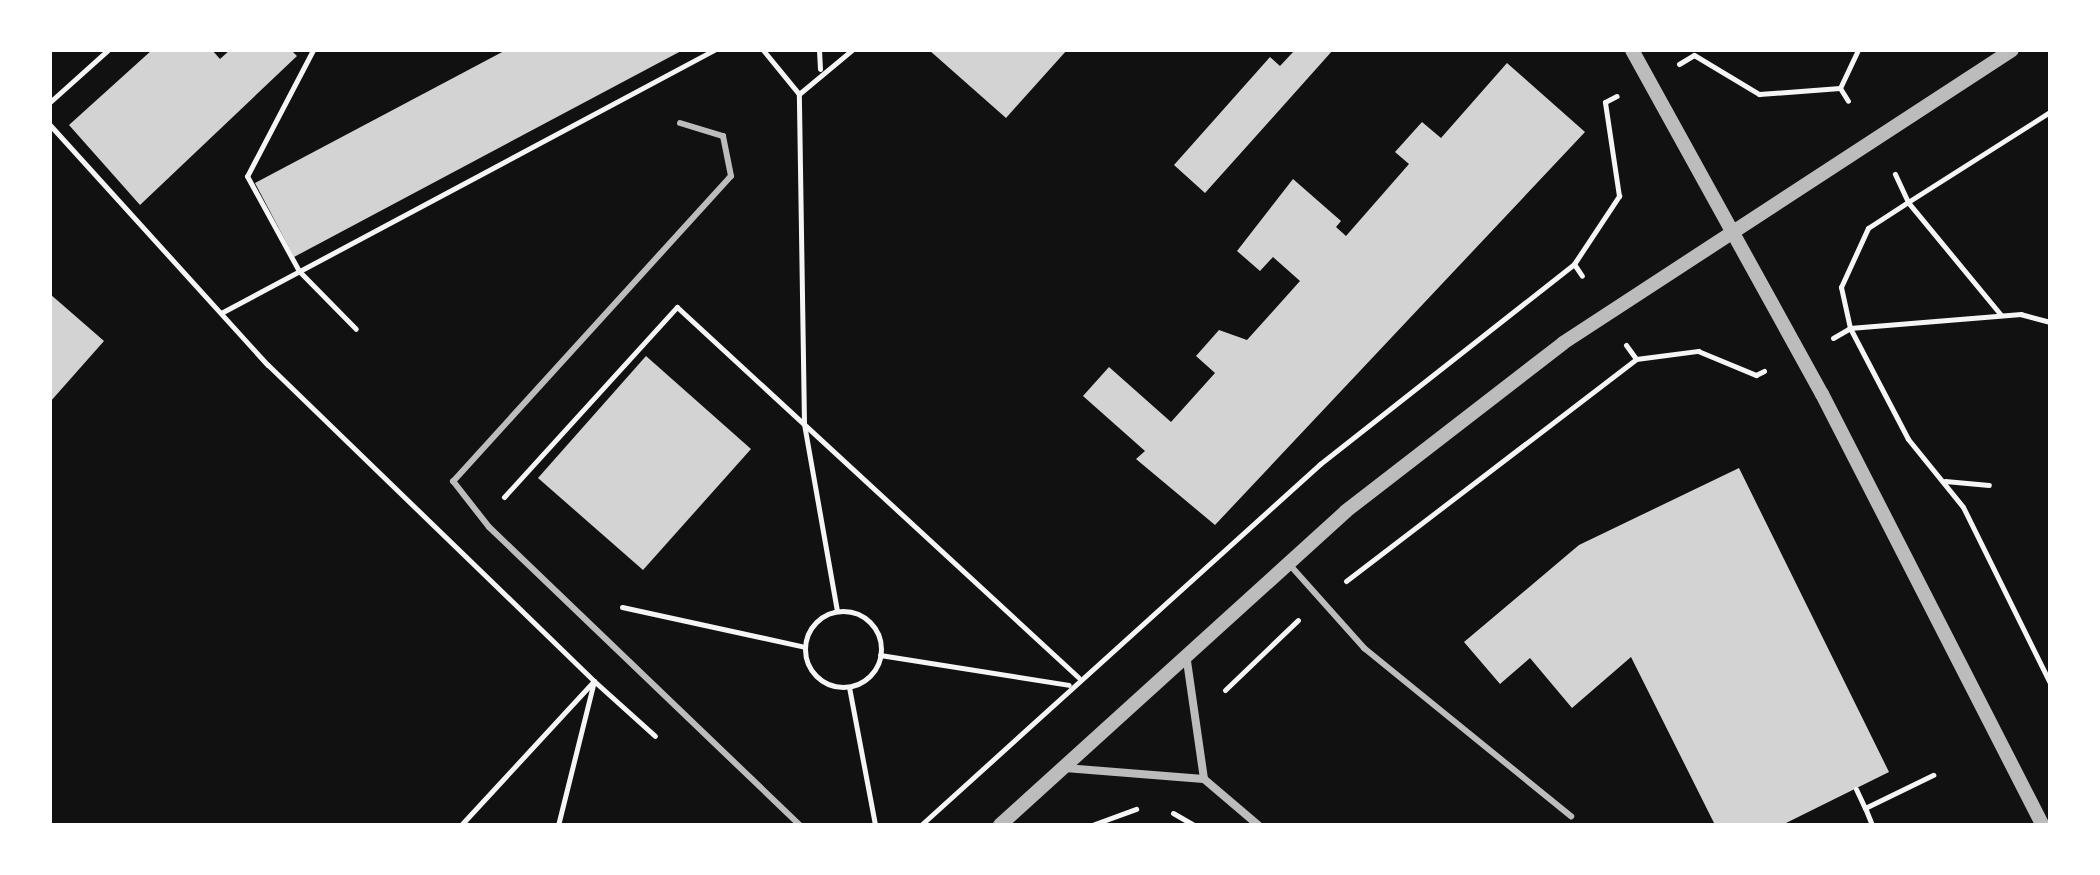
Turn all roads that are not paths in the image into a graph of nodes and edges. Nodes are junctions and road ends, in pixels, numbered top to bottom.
1 (1632, 50) edge
2 (2012, 50) edge
3 (680, 123) dead end
4 (1730, 229) junction
5 (1287, 562) junction
6 (1186, 653) junction
7 (1060, 767) junction
8 (1204, 779) junction
9 (1571, 816) dead end
10 (800, 825) edge
11 (1000, 825) edge
12 (1258, 825) edge
13 (2043, 825) edge

1 - 4 street
2 - 4 street
3 - 10 lane
4 - 5 street
4 - 13 street
5 - 6 street
5 - 9 lane
6 - 7 street
6 - 8 street
7 - 8 street
7 - 11 street
8 - 12 street

